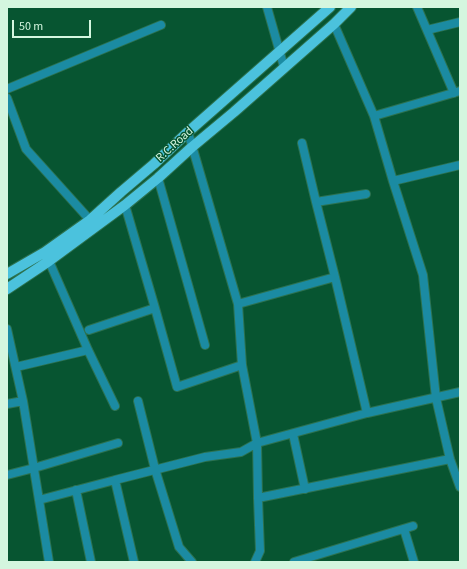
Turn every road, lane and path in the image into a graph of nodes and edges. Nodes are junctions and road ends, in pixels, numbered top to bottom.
1 (266, 7) edge
2 (330, 7) edge
3 (351, 7) edge
4 (417, 7) edge
5 (460, 22) edge
6 (334, 24) junction
7 (161, 25) dead end
8 (428, 30) junction
9 (280, 51) junction
10 (284, 67) junction
11 (7, 89) edge
12 (457, 92) edge
13 (7, 98) edge
14 (374, 116) junction
15 (188, 132) junction
16 (302, 143) dead end
17 (192, 146) junction
18 (460, 165) edge
19 (158, 178) junction
20 (392, 181) junction
21 (366, 194) dead end
22 (316, 202) junction
23 (125, 205) junction
24 (90, 220) junction
25 (49, 262) junction
26 (7, 274) edge
27 (335, 277) junction
28 (7, 289) edge
29 (238, 304) junction
30 (155, 308) junction
31 (7, 329) edge
32 (89, 330) dead end
33 (206, 345) dead end
34 (88, 350) junction
35 (242, 366) junction
36 (16, 367) junction
37 (460, 392) edge
38 (436, 398) junction
39 (23, 400) junction
40 (138, 401) dead end
41 (7, 404) edge
42 (115, 406) dead end
43 (367, 413) junction
44 (293, 434) junction
45 (118, 443) dead end
46 (257, 443) junction
47 (450, 459) junction
48 (34, 468) junction
49 (155, 469) junction
50 (7, 475) edge
51 (115, 480) junction
52 (460, 486) edge
53 (305, 489) junction
54 (76, 490) junction
55 (258, 498) junction
56 (39, 500) junction
57 (413, 526) dead end
58 (404, 529) junction
59 (48, 562) edge
60 (91, 562) edge
61 (134, 562) edge
62 (192, 562) edge
63 (255, 562) edge
64 (294, 562) edge
65 (414, 562) edge

1 - 9 street
2 - 9 main road, R.C.Road
3 - 6 main road, R.C.Road
4 - 8 street
5 - 8 street
6 - 10 main road, R.C.Road
6 - 14 street
7 - 11 street
8 - 12 street
9 - 10 street
9 - 15 main road, R.C.Road
10 - 17 main road, R.C.Road
12 - 14 street
13 - 24 street
14 - 20 street
15 - 17 street
15 - 24 main road, R.C.Road
16 - 22 street
17 - 19 main road, R.C.Road
17 - 29 street
18 - 20 street
19 - 23 main road, R.C.Road
19 - 33 street
20 - 38 street
21 - 22 street
22 - 27 street
23 - 25 main road, R.C.Road
23 - 30 street
24 - 26 main road, R.C.Road
25 - 28 main road, R.C.Road
25 - 34 street
27 - 29 street
27 - 43 street
29 - 35 street
30 - 32 street
30 - 35 street
31 - 36 street
34 - 36 street
34 - 42 street
35 - 46 street
36 - 39 street
37 - 38 street
38 - 43 street
38 - 47 street
39 - 41 street
39 - 48 street
40 - 49 street
43 - 44 street
44 - 46 street
44 - 53 street
45 - 48 street
46 - 49 street
46 - 55 street
47 - 52 street
47 - 53 street
48 - 50 street
48 - 56 street
49 - 51 street
49 - 62 street
51 - 54 street
51 - 61 street
53 - 55 street
54 - 56 street
54 - 60 street
55 - 63 street
56 - 59 street
57 - 58 street
58 - 64 street
58 - 65 street

